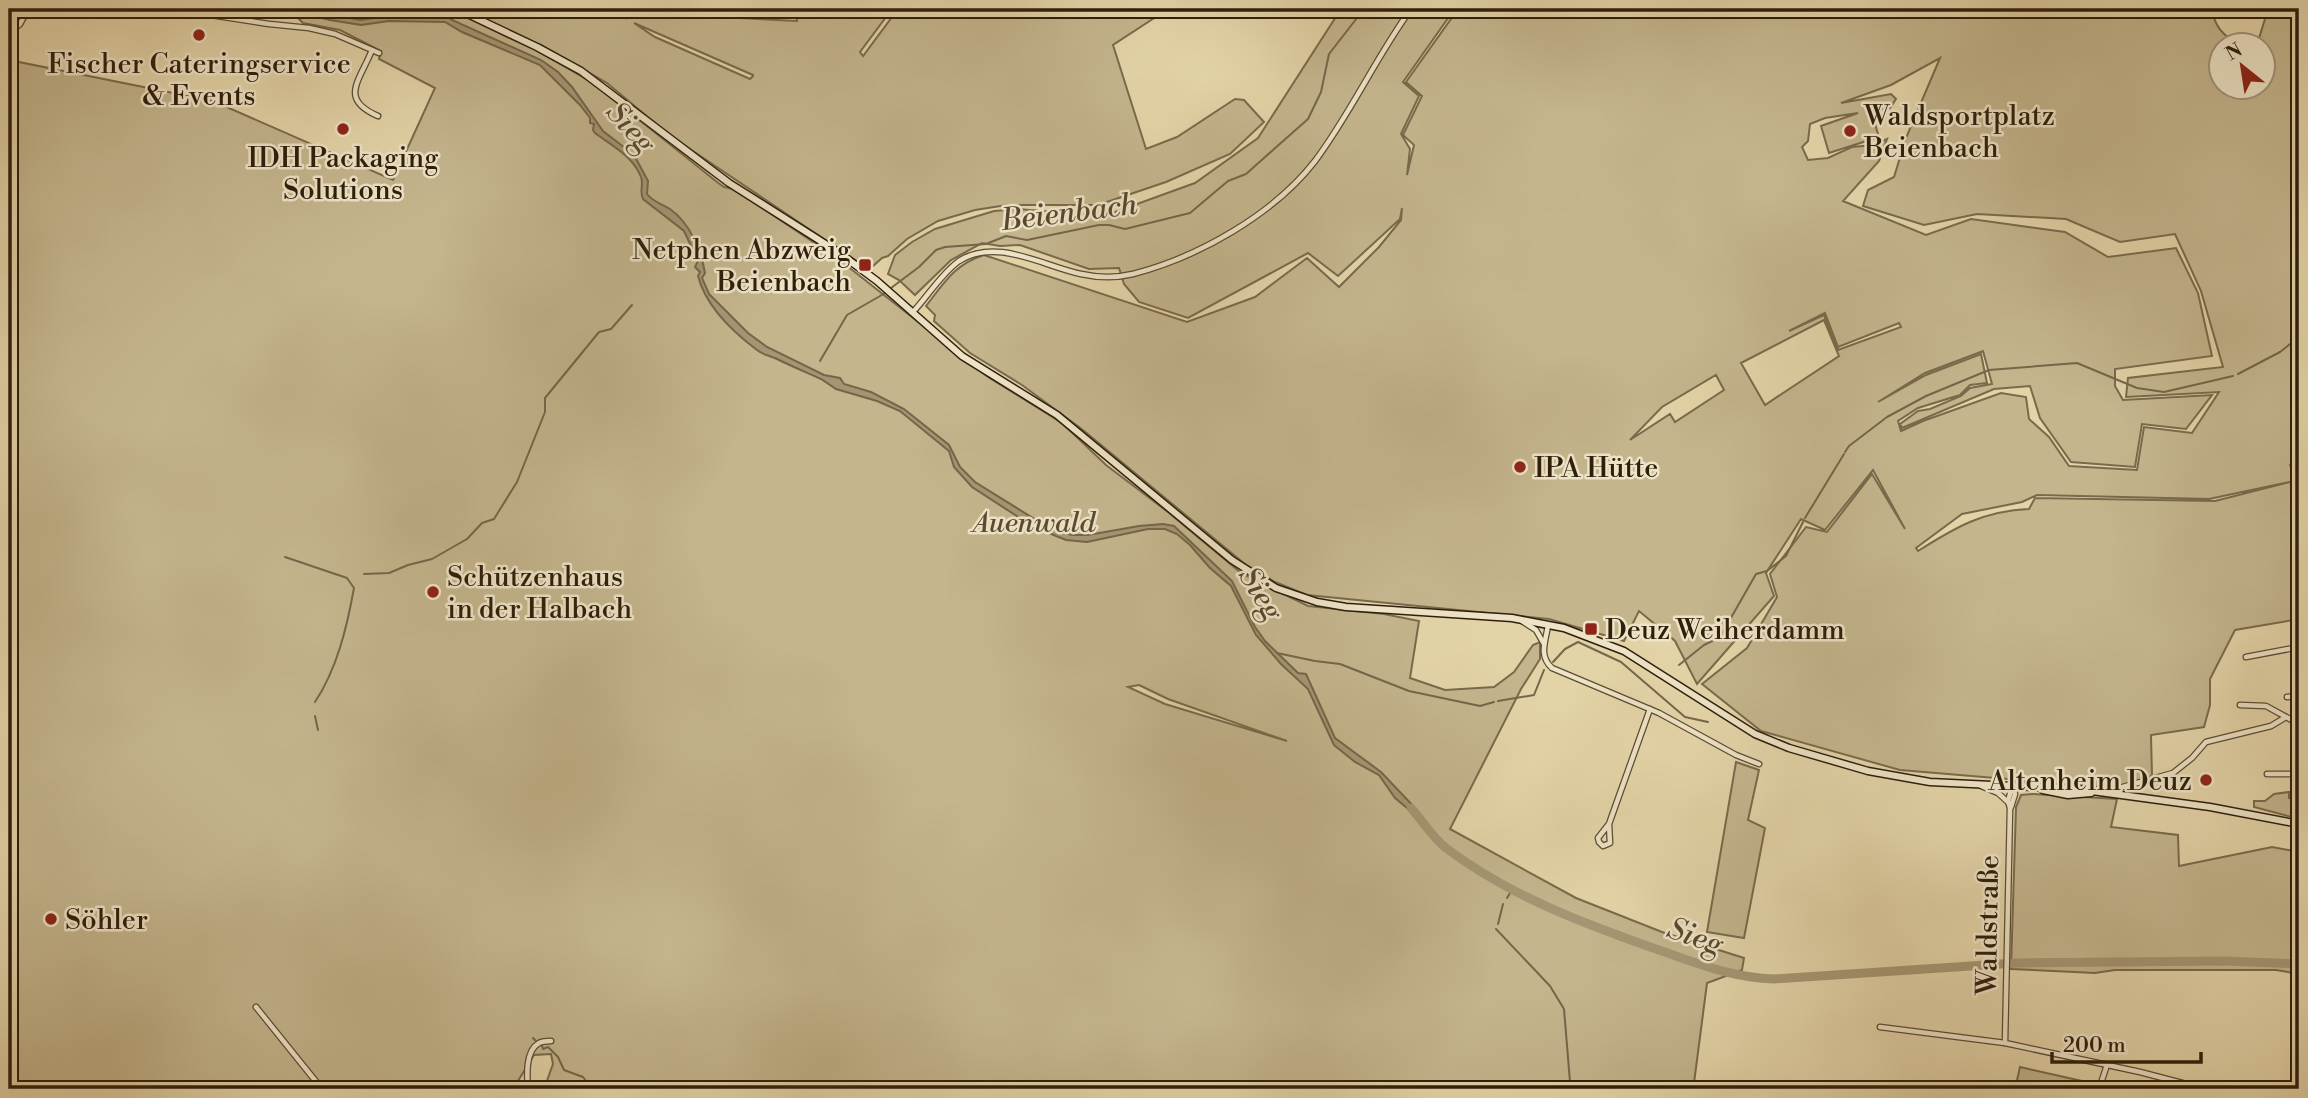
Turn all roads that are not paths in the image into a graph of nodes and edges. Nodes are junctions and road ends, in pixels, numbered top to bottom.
1 (28, 9) edge
2 (172, 9) edge
3 (457, 9) edge
4 (1411, 9) edge
5 (9, 33) edge
6 (372, 50) junction
7 (379, 53) dead end
8 (378, 116) dead end
9 (913, 312) junction
10 (1518, 619) junction
11 (1548, 624) junction
12 (1544, 645) junction
13 (2299, 647) edge
14 (2246, 657) dead end
15 (2299, 696) edge
16 (2287, 697) dead end
17 (2240, 705) dead end
18 (1650, 709) junction
19 (2286, 717) junction
20 (2299, 723) edge
21 (1759, 764) dead end
22 (2299, 774) edge
23 (2267, 775) dead end
24 (1980, 785) junction
25 (2012, 787) junction
26 (2108, 794) junction
27 (2010, 805) junction
28 (1609, 824) junction
29 (2299, 824) edge
30 (256, 1007) dead end
31 (1880, 1027) dead end
32 (551, 1041) dead end
33 (2005, 1043) junction
34 (2107, 1065) junction
35 (322, 1089) edge
36 (528, 1089) edge
37 (2099, 1089) edge
38 (2205, 1089) edge

1 - 5 street
2 - 6 street
3 - 9 main road
4 - 9 street
6 - 7 street
6 - 8 street
9 - 10 main road
10 - 11 main road
10 - 12 street
11 - 12 street
11 - 24 main road
12 - 18 street
13 - 14 street
15 - 16 street
17 - 19 street
18 - 21 street
18 - 28 street
19 - 20 street
19 - 26 street
22 - 23 street
24 - 25 main road
24 - 27 street
25 - 26 main road
25 - 27 street, Waldstraße
26 - 29 main road
27 - 33 street, Waldstraße
28 - 28 street
30 - 35 street
31 - 33 street
32 - 36 street
33 - 34 street
34 - 37 street
34 - 38 street

